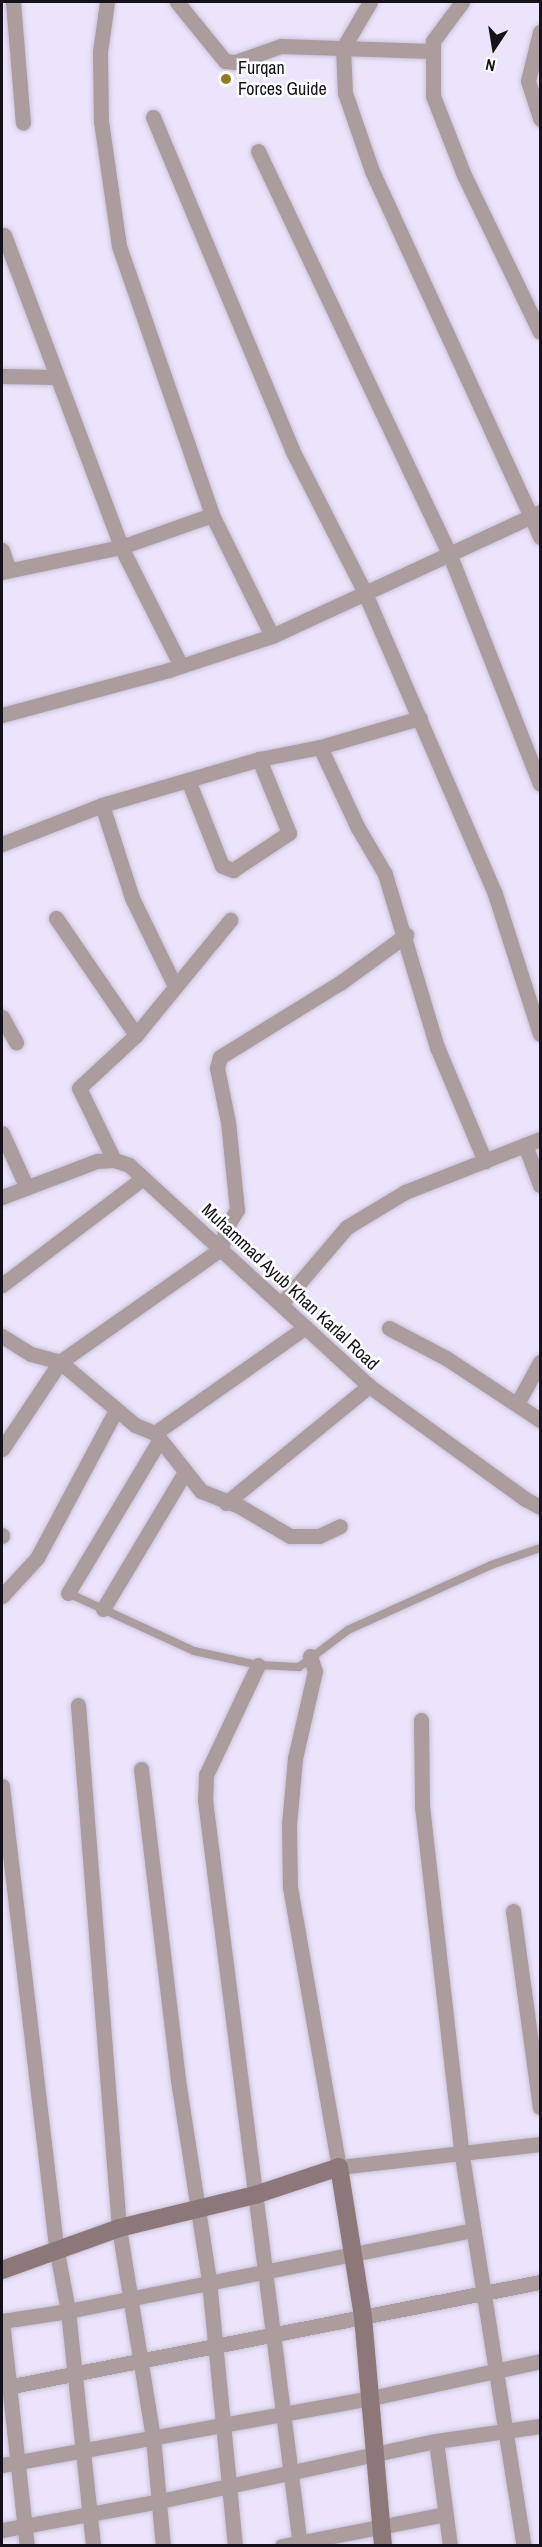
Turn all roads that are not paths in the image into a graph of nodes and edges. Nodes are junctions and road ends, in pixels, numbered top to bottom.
1 (13, 2) edge
2 (107, 2) edge
3 (177, 2) edge
4 (370, 2) edge
5 (462, 2) edge
6 (540, 32) edge
7 (343, 48) junction
8 (431, 51) junction
9 (153, 117) dead end
10 (540, 119) edge
11 (23, 123) dead end
12 (258, 152) dead end
13 (4, 235) dead end
14 (540, 332) edge
15 (2, 376) edge
16 (57, 377) junction
17 (536, 514) edge
18 (212, 515) junction
19 (540, 537) edge
20 (121, 547) junction
21 (2, 550) edge
22 (449, 553) junction
23 (5, 571) edge
24 (364, 591) junction
25 (272, 636) junction
26 (181, 666) junction
27 (2, 715) edge
28 (420, 718) junction
29 (320, 747) junction
30 (259, 759) junction
31 (188, 780) junction
32 (540, 784) edge
33 (102, 805) junction
34 (2, 844) edge
35 (56, 918) dead end
36 (230, 920) dead end
37 (406, 934) junction
38 (174, 984) junction
39 (2, 1017) edge
40 (540, 1034) edge
41 (136, 1035) junction
42 (16, 1042) dead end
43 (2, 1133) edge
44 (540, 1139) edge
45 (525, 1145) junction
46 (114, 1160) junction
47 (485, 1161) junction
48 (143, 1178) junction
49 (540, 1185) edge
50 (27, 1188) junction
51 (2, 1197) edge
52 (221, 1249) junction
53 (2, 1285) edge
54 (282, 1303) junction
55 (306, 1327) junction
56 (389, 1328) dead end
57 (2, 1336) edge
58 (60, 1362) junction
59 (540, 1362) edge
60 (369, 1386) junction
61 (517, 1404) junction
62 (116, 1410) junction
63 (540, 1420) edge
64 (157, 1436) junction
65 (2, 1449) edge
66 (185, 1472) junction
67 (226, 1503) junction
68 (540, 1507) edge
69 (340, 1526) dead end
70 (540, 1548) edge
71 (68, 1593) joint
72 (2, 1596) edge
73 (103, 1609) junction
74 (310, 1656) junction
75 (258, 1665) junction
76 (78, 1705) dead end
77 (421, 1720) dead end
78 (141, 1769) dead end
79 (2, 1785) edge
80 (513, 1911) dead end
81 (540, 2107) edge
82 (540, 2144) edge
83 (461, 2150) junction
84 (339, 2167) junction
85 (258, 2194) junction
86 (197, 2210) junction
87 (119, 2229) junction
88 (472, 2230) junction
89 (57, 2252) junction
90 (351, 2253) junction
91 (267, 2269) junction
92 (2, 2270) edge
93 (209, 2281) junction
94 (540, 2282) edge
95 (484, 2295) junction
96 (131, 2298) junction
97 (68, 2311) junction
98 (363, 2317) junction
99 (2, 2321) edge
100 (275, 2336) junction
101 (214, 2349) junction
102 (141, 2359) junction
103 (540, 2361) edge
104 (498, 2370) junction
105 (75, 2374) junction
106 (5, 2388) edge
107 (371, 2398) junction
108 (284, 2412) junction
109 (222, 2423) junction
110 (540, 2426) edge
111 (507, 2431) junction
112 (153, 2437) junction
113 (436, 2441) junction
114 (83, 2451) junction
115 (376, 2455) junction
116 (18, 2462) junction
117 (2, 2465) edge
118 (291, 2473) junction
119 (228, 2487) junction
120 (160, 2501) junction
121 (90, 2514) junction
122 (445, 2514) junction
123 (381, 2524) junction
124 (25, 2526) junction
125 (2, 2530) edge
126 (300, 2544) edge
127 (27, 2546) edge
128 (93, 2546) edge
129 (163, 2546) edge
130 (235, 2546) edge
131 (282, 2546) edge
132 (383, 2546) edge
133 (450, 2546) edge
134 (524, 2546) edge

1 - 11 street
2 - 18 street
3 - 7 street
4 - 7 street
5 - 8 street
6 - 10 street
7 - 8 street
7 - 17 street
8 - 14 street
9 - 24 street
12 - 22 street
13 - 16 street
15 - 16 street
16 - 20 street
17 - 19 street
17 - 22 street
18 - 20 street
18 - 25 street
20 - 23 street
20 - 26 street
21 - 23 street
22 - 24 street
22 - 32 street
24 - 25 street
24 - 28 street
25 - 26 street
26 - 27 street
28 - 29 street
28 - 40 street
29 - 30 street
29 - 37 street
30 - 31 street
30 - 31 street
31 - 33 street
33 - 34 street
33 - 38 street
35 - 41 street
36 - 38 street
37 - 47 street
37 - 52 street
38 - 41 street
39 - 42 street
41 - 46 street
43 - 50 street
44 - 45 street
45 - 47 street
45 - 49 street
46 - 48 street, Muhammad Ayub Khan Karlal Road
46 - 50 street
47 - 54 street
48 - 52 street, Muhammad Ayub Khan Karlal Road
48 - 53 street
50 - 51 street
52 - 54 street, Muhammad Ayub Khan Karlal Road
52 - 58 street
54 - 55 street, Muhammad Ayub Khan Karlal Road
55 - 60 street, Muhammad Ayub Khan Karlal Road
55 - 64 street
56 - 61 street
57 - 58 street
58 - 62 street
58 - 65 street
59 - 61 street
60 - 67 street
60 - 68 street, Muhammad Ayub Khan Karlal Road
61 - 63 street
62 - 64 street
62 - 72 street
64 - 66 street
64 - 71 street
66 - 67 street
66 - 73 street
67 - 69 street
70 - 74 lane
71 - 73 lane
73 - 75 lane
74 - 75 lane
74 - 84 street
75 - 85 street
76 - 87 street
77 - 83 street
78 - 86 street
79 - 89 street
80 - 81 street
82 - 83 street
83 - 84 street
83 - 88 street
84 - 85 street
84 - 90 street
85 - 86 street
85 - 91 street
86 - 87 street
86 - 93 street
87 - 89 street
87 - 96 street
88 - 90 street
88 - 95 street
89 - 92 street
89 - 97 street
90 - 91 street
90 - 98 street
91 - 93 street
91 - 100 street
93 - 96 street
93 - 101 street
94 - 95 street
95 - 98 street
95 - 104 street
96 - 97 street
96 - 102 street
97 - 99 street
97 - 105 street
98 - 100 street
98 - 107 street
99 - 106 street
100 - 101 street
100 - 108 street
101 - 102 street
101 - 109 street
102 - 105 street
102 - 112 street
103 - 104 street
104 - 107 street
104 - 111 street
105 - 106 street
105 - 114 street
106 - 116 street
107 - 108 street
107 - 115 street
108 - 109 street
108 - 118 street
109 - 112 street
109 - 119 street
110 - 111 street
111 - 113 street
111 - 134 street
112 - 114 street
112 - 120 street
113 - 115 street
113 - 122 street
114 - 116 street
114 - 121 street
115 - 118 street
115 - 123 street
116 - 117 street
116 - 124 street
118 - 119 street
118 - 126 street
119 - 120 street
119 - 130 street
120 - 121 street
120 - 129 street
121 - 124 street
121 - 128 street
122 - 123 street
122 - 133 street
123 - 126 street
123 - 132 street
124 - 125 street
124 - 127 street
126 - 131 street

